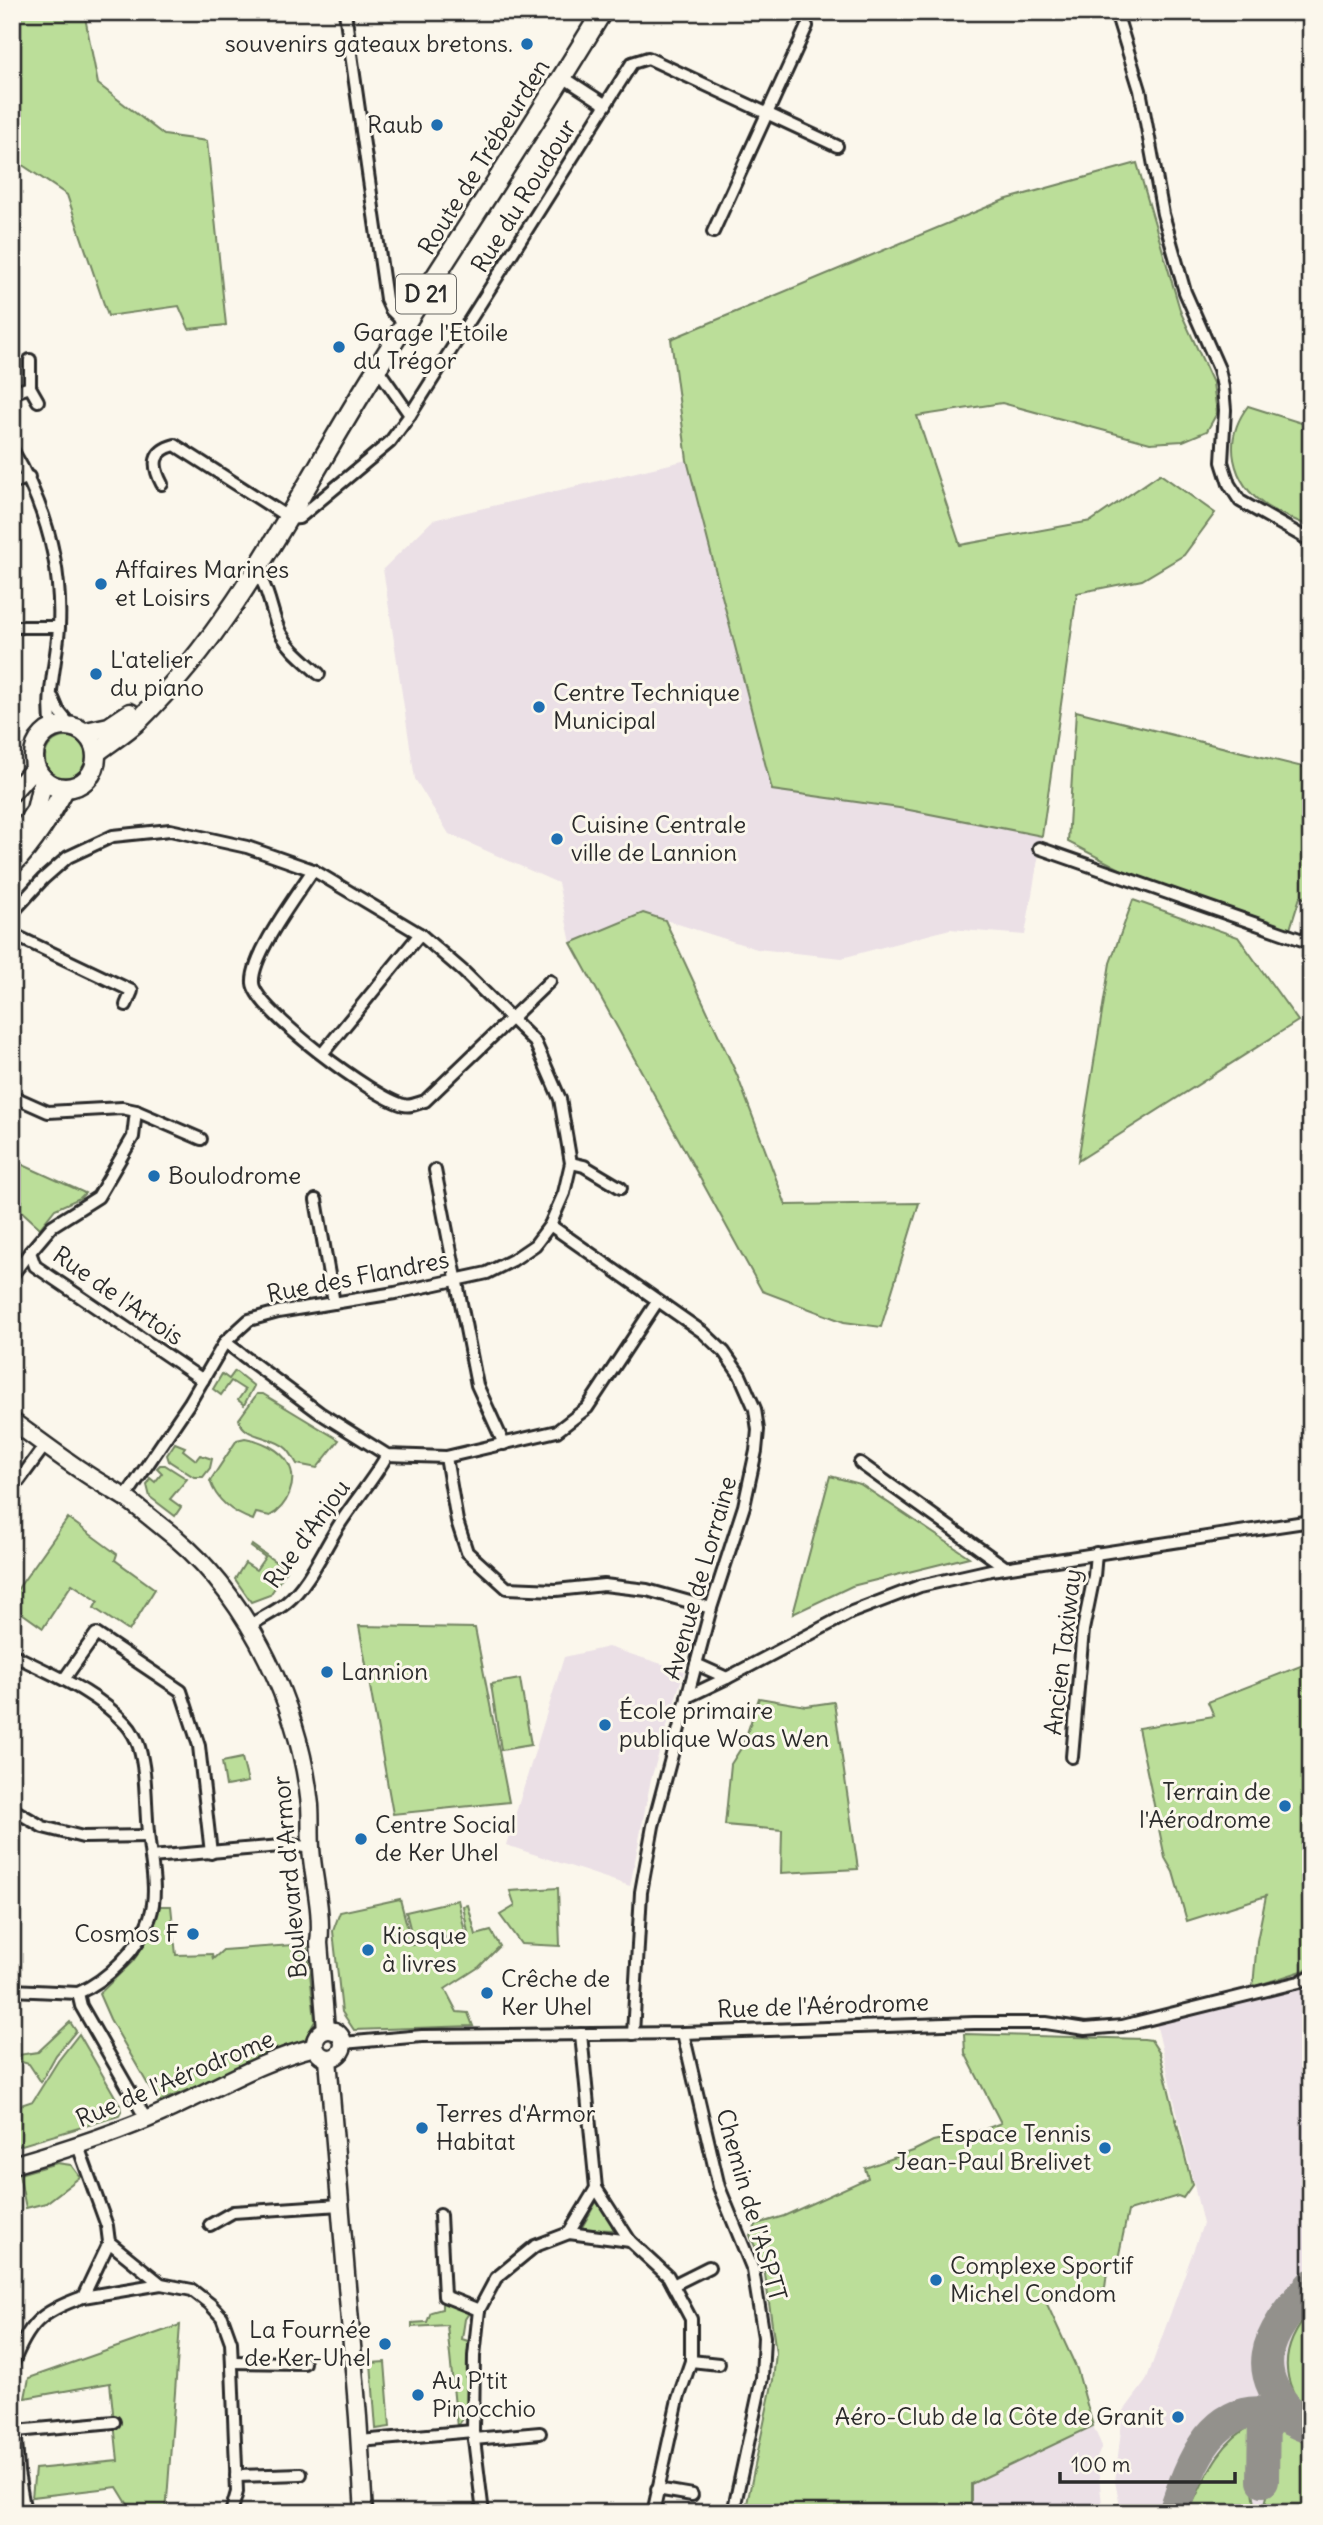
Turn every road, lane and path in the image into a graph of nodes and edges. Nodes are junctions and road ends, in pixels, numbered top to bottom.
1 (345, 12) edge
2 (603, 12) edge
3 (1116, 12) edge
4 (807, 26) dead end
5 (563, 77) junction
6 (606, 106) junction
7 (766, 113) junction
8 (837, 146) dead end
9 (713, 232) dead end
10 (406, 325) junction
11 (30, 360) dead end
12 (376, 371) junction
13 (30, 387) junction
14 (12, 393) edge
15 (38, 401) dead end
16 (410, 415) junction
17 (12, 449) edge
18 (29, 477) junction
19 (12, 484) edge
20 (162, 484) dead end
21 (288, 519) junction
22 (1311, 541) edge
23 (253, 578) junction
24 (12, 627) edge
25 (59, 627) junction
26 (319, 674) dead end
27 (51, 696) junction
28 (52, 728) junction
29 (78, 729) junction
30 (97, 752) junction
31 (39, 773) junction
32 (65, 788) junction
33 (12, 793) edge
34 (12, 845) edge
35 (1039, 848) dead end
36 (12, 865) edge
37 (313, 870) junction
38 (12, 913) edge
39 (12, 934) edge
40 (420, 934) junction
41 (1311, 943) edge
42 (550, 981) dead end
43 (126, 1005) dead end
44 (511, 1019) junction
45 (322, 1054) junction
46 (12, 1096) edge
47 (136, 1111) junction
48 (201, 1139) dead end
49 (571, 1163) junction
50 (435, 1170) dead end
51 (621, 1188) dead end
52 (316, 1200) dead end
53 (550, 1225) junction
54 (30, 1252) junction
55 (12, 1275) edge
56 (457, 1280) junction
57 (657, 1302) junction
58 (334, 1303) junction
59 (226, 1342) junction
60 (203, 1380) junction
61 (12, 1422) edge
62 (46, 1444) junction
63 (504, 1444) junction
64 (387, 1455) junction
65 (446, 1457) junction
66 (860, 1463) dead end
67 (12, 1490) edge
68 (125, 1498) junction
69 (1311, 1521) edge
70 (1096, 1553) junction
71 (1005, 1567) junction
72 (711, 1608) junction
73 (249, 1626) junction
74 (12, 1654) edge
75 (696, 1664) junction
76 (65, 1678) junction
77 (727, 1678) junction
78 (687, 1697) junction
79 (1072, 1757) dead end
80 (12, 1809) edge
81 (148, 1836) junction
82 (311, 1848) junction
83 (211, 1853) junction
84 (151, 1857) junction
85 (1311, 1976) edge
86 (12, 1990) edge
87 (78, 1993) junction
88 (326, 2030) junction
89 (683, 2033) junction
90 (581, 2034) junction
91 (633, 2034) junction
92 (343, 2043) junction
93 (315, 2047) junction
94 (328, 2059) junction
95 (146, 2119) junction
96 (78, 2146) junction
97 (12, 2165) edge
98 (596, 2188) junction
99 (340, 2205) junction
100 (440, 2215) dead end
101 (210, 2225) dead end
102 (569, 2233) junction
103 (630, 2241) junction
104 (109, 2242) junction
105 (709, 2267) dead end
106 (161, 2284) junction
107 (673, 2285) junction
108 (83, 2297) junction
109 (479, 2310) junction
110 (691, 2361) junction
111 (232, 2362) junction
112 (304, 2363) dead end
113 (719, 2364) dead end
114 (12, 2366) edge
115 (12, 2372) edge
116 (114, 2422) dead end
117 (16, 2431) junction
118 (540, 2433) dead end
119 (473, 2435) junction
120 (360, 2441) junction
121 (301, 2474) dead end
122 (236, 2476) junction
123 (657, 2489) junction
124 (692, 2495) dead end
125 (24, 2513) edge
126 (231, 2513) edge
127 (364, 2513) edge
128 (483, 2513) edge
129 (653, 2513) edge
130 (733, 2513) edge

1 - 10 street
2 - 5 main road, Route de Trébeurden / D 21
3 - 22 street
4 - 7 street
5 - 6 street, Rue du Roudour
5 - 10 main road, Route de Trébeurden / D 21
6 - 7 street, Rue du Roudour
6 - 16 street, Rue du Roudour
7 - 8 street, Rue du Roudour
7 - 9 street
10 - 12 main road, Route de Trébeurden / D 21
11 - 13 street
12 - 16 street
12 - 21 main road, Route de Trébeurden / D 21
13 - 14 street
13 - 15 street
16 - 21 street, Rue du Roudour
17 - 18 street
18 - 19 street
18 - 25 street
20 - 21 street
21 - 23 main road, Route de Trébeurden / D 21
23 - 26 street
23 - 29 main road, Route de Trébeurden / D 21
23 - 30 main road, Route de Trébeurden / D 21
24 - 25 street
25 - 27 street
27 - 28 street
27 - 29 street
28 - 29 main road
28 - 31 main road
29 - 30 main road
30 - 32 main road
31 - 32 main road
31 - 33 main road
31 - 34 main road
32 - 36 main road
35 - 41 street
37 - 38 street
37 - 40 street
37 - 45 street
39 - 43 street
40 - 44 street
40 - 45 street
42 - 44 street
44 - 45 street
44 - 49 street
46 - 47 street
47 - 48 street
47 - 54 street, Rue de l'Artois
49 - 51 street
49 - 53 street, Rue des Flandres
50 - 56 street
52 - 58 street
53 - 56 street, Rue des Flandres
53 - 57 street, Avenue de Lorraine
54 - 55 street
54 - 60 street, Rue de l'Artois
56 - 58 street, Rue des Flandres
56 - 63 street
57 - 63 street
57 - 72 street, Avenue de Lorraine
58 - 59 street, Rue des Flandres
59 - 60 street, Rue des Flandres
59 - 64 street
60 - 68 street, Rue des Flandres
61 - 62 main road, Boulevard d'Armor
62 - 67 street
62 - 68 main road, Boulevard d'Armor
63 - 65 street
64 - 65 street
64 - 73 street, Rue d'Anjou
65 - 72 street
66 - 71 street
68 - 73 main road, Boulevard d'Armor
69 - 70 street
70 - 71 street
70 - 79 street, Ancien Taxiway
71 - 77 street
72 - 75 street, Avenue de Lorraine
73 - 82 main road, Boulevard d'Armor
74 - 76 street
75 - 77 street
75 - 78 street, Avenue de Lorraine
76 - 81 street
76 - 83 street
77 - 78 street
78 - 91 street, Avenue de Lorraine
80 - 81 street
81 - 84 street
82 - 83 street
82 - 88 main road, Boulevard d'Armor
83 - 84 street
84 - 87 street
85 - 89 street, Rue de l'Aérodrome
86 - 87 street
87 - 95 street
88 - 92 main road
88 - 93 main road
89 - 91 street, Rue de l'Aérodrome
89 - 130 street, Chemin de l'ASPTT
90 - 91 street, Rue de l'Aérodrome
90 - 92 street, Rue de l'Aérodrome
90 - 98 street
92 - 94 main road
93 - 94 main road
93 - 95 main road, Rue de l'Aérodrome
94 - 99 main road
95 - 96 main road, Rue de l'Aérodrome
96 - 97 main road, Rue de l'Aérodrome
96 - 104 street
98 - 102 street
98 - 103 street
99 - 101 street
99 - 120 main road
100 - 109 street
102 - 103 street
102 - 109 street
103 - 107 street
104 - 106 street
104 - 108 street
105 - 107 street
106 - 108 street
106 - 111 street
107 - 110 street
108 - 114 street
109 - 119 street
110 - 113 street
110 - 123 street
111 - 112 street
111 - 122 street
115 - 117 street
116 - 117 street
117 - 125 street
118 - 119 street
119 - 120 street
119 - 128 street
120 - 127 main road
121 - 122 street
122 - 126 street
123 - 124 street
123 - 129 street

